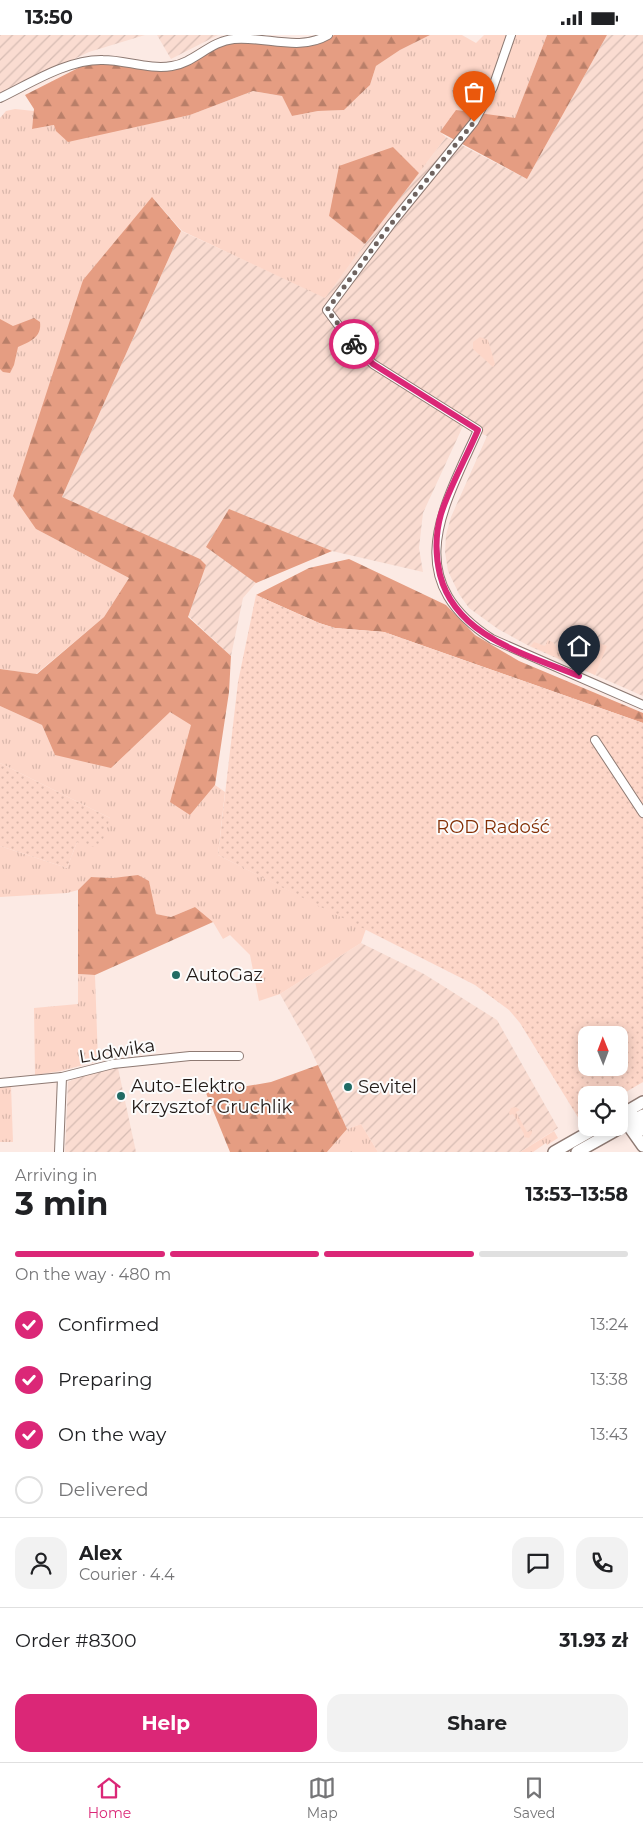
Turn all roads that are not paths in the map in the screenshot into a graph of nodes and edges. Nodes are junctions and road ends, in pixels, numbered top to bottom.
1 (328, 35) edge
2 (510, 35) edge
3 (0, 98) edge
4 (643, 705) edge
5 (595, 740) dead end
6 (643, 813) edge
7 (239, 1055) dead end
8 (62, 1077) junction
9 (0, 1083) edge
10 (643, 1102) edge
11 (629, 1117) edge
12 (643, 1130) edge
13 (582, 1136) edge
14 (643, 1146) edge
15 (59, 1152) edge
16 (554, 1152) edge
17 (577, 1152) edge

1 - 3 street
2 - 4 street
5 - 6 street
7 - 8 street, Ludwika
8 - 9 street, Ludwika
8 - 15 street
10 - 11 street
11 - 12 street
11 - 14 street
11 - 17 street
13 - 16 street

